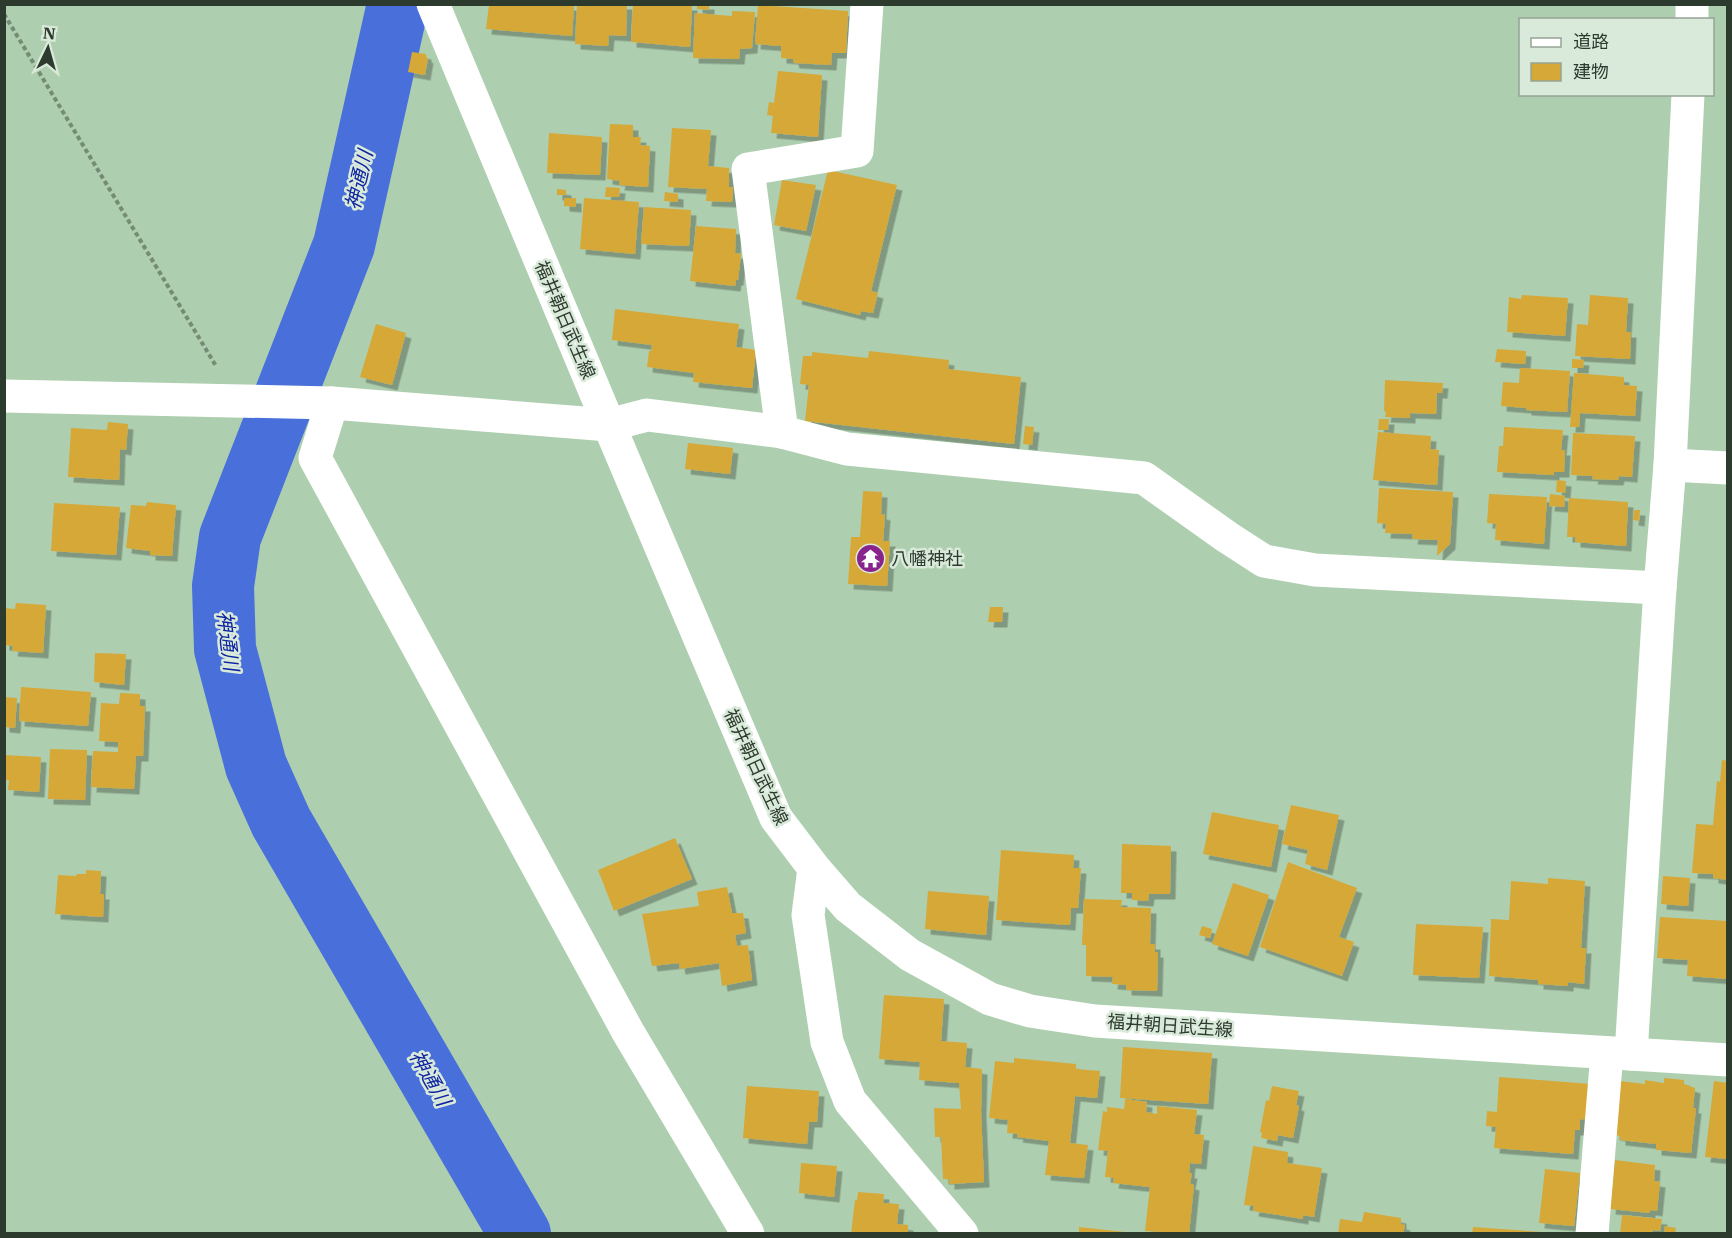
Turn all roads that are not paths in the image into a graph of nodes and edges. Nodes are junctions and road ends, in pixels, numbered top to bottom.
1 (433, 4) edge
2 (867, 4) edge
3 (1688, 96) edge
4 (4, 396) edge
5 (332, 403) junction
6 (609, 425) junction
7 (782, 432) junction
8 (1670, 465) junction
9 (1728, 468) edge
10 (1660, 588) junction
11 (814, 868) junction
12 (1619, 1054) junction
13 (1728, 1060) edge
14 (748, 1233) edge
15 (962, 1233) edge
16 (1592, 1233) edge

1 - 6 street, 福井朝日武生線
2 - 7 street
3 - 8 street
4 - 5 street
5 - 6 street
5 - 14 street
6 - 7 street
6 - 11 street, 福井朝日武生線
7 - 10 street
8 - 9 street
8 - 10 street
10 - 12 street
11 - 12 street, 福井朝日武生線
11 - 15 street
12 - 13 street, 福井朝日武生線
12 - 16 street

